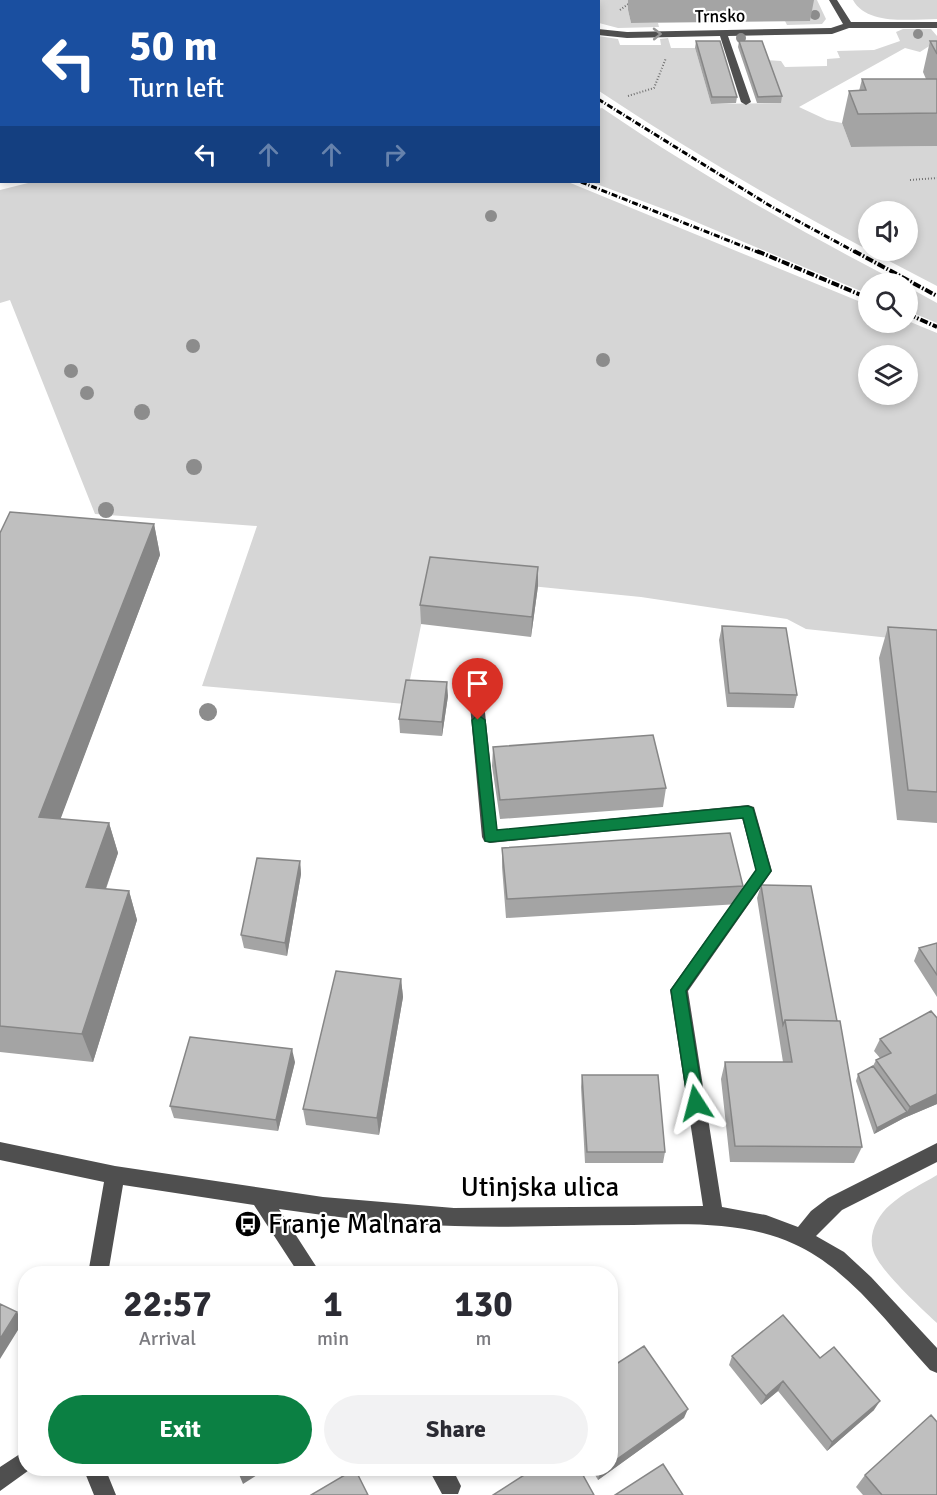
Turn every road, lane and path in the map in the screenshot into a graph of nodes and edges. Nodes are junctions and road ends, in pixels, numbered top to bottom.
1 (833, 0) edge
2 (848, 25) junction
3 (937, 25) edge
4 (600, 32) edge
5 (723, 33) junction
6 (669, 34) junction
7 (628, 96) dead end
8 (746, 102) dead end
9 (937, 178) edge
10 (910, 180) dead end
11 (474, 673) dead end
12 (0, 1151) edge
13 (937, 1152) edge
14 (115, 1175) junction
15 (260, 1197) junction
16 (714, 1215) junction
17 (802, 1238) junction
18 (99, 1266) edge
19 (306, 1266) edge
20 (937, 1363) edge
21 (18, 1466) edge
22 (97, 1476) edge
23 (0, 1480) edge
24 (105, 1495) edge

1 - 2 street
2 - 3 street, Trnsko
2 - 5 street, Trnsko
4 -> 6 street, Trnsko
5 - 6 street, Trnsko
5 - 8 street
6 - 7 path
9 - 10 path
11 - 16 street
12 - 14 street, Utinjska ulica
13 - 17 street
14 - 15 street, Utinjska ulica
14 - 18 street
15 - 16 street, Utinjska ulica
15 - 19 street
16 - 17 street, Utinjska ulica
17 - 20 street, Utinjska ulica
21 - 23 street
22 - 24 street

